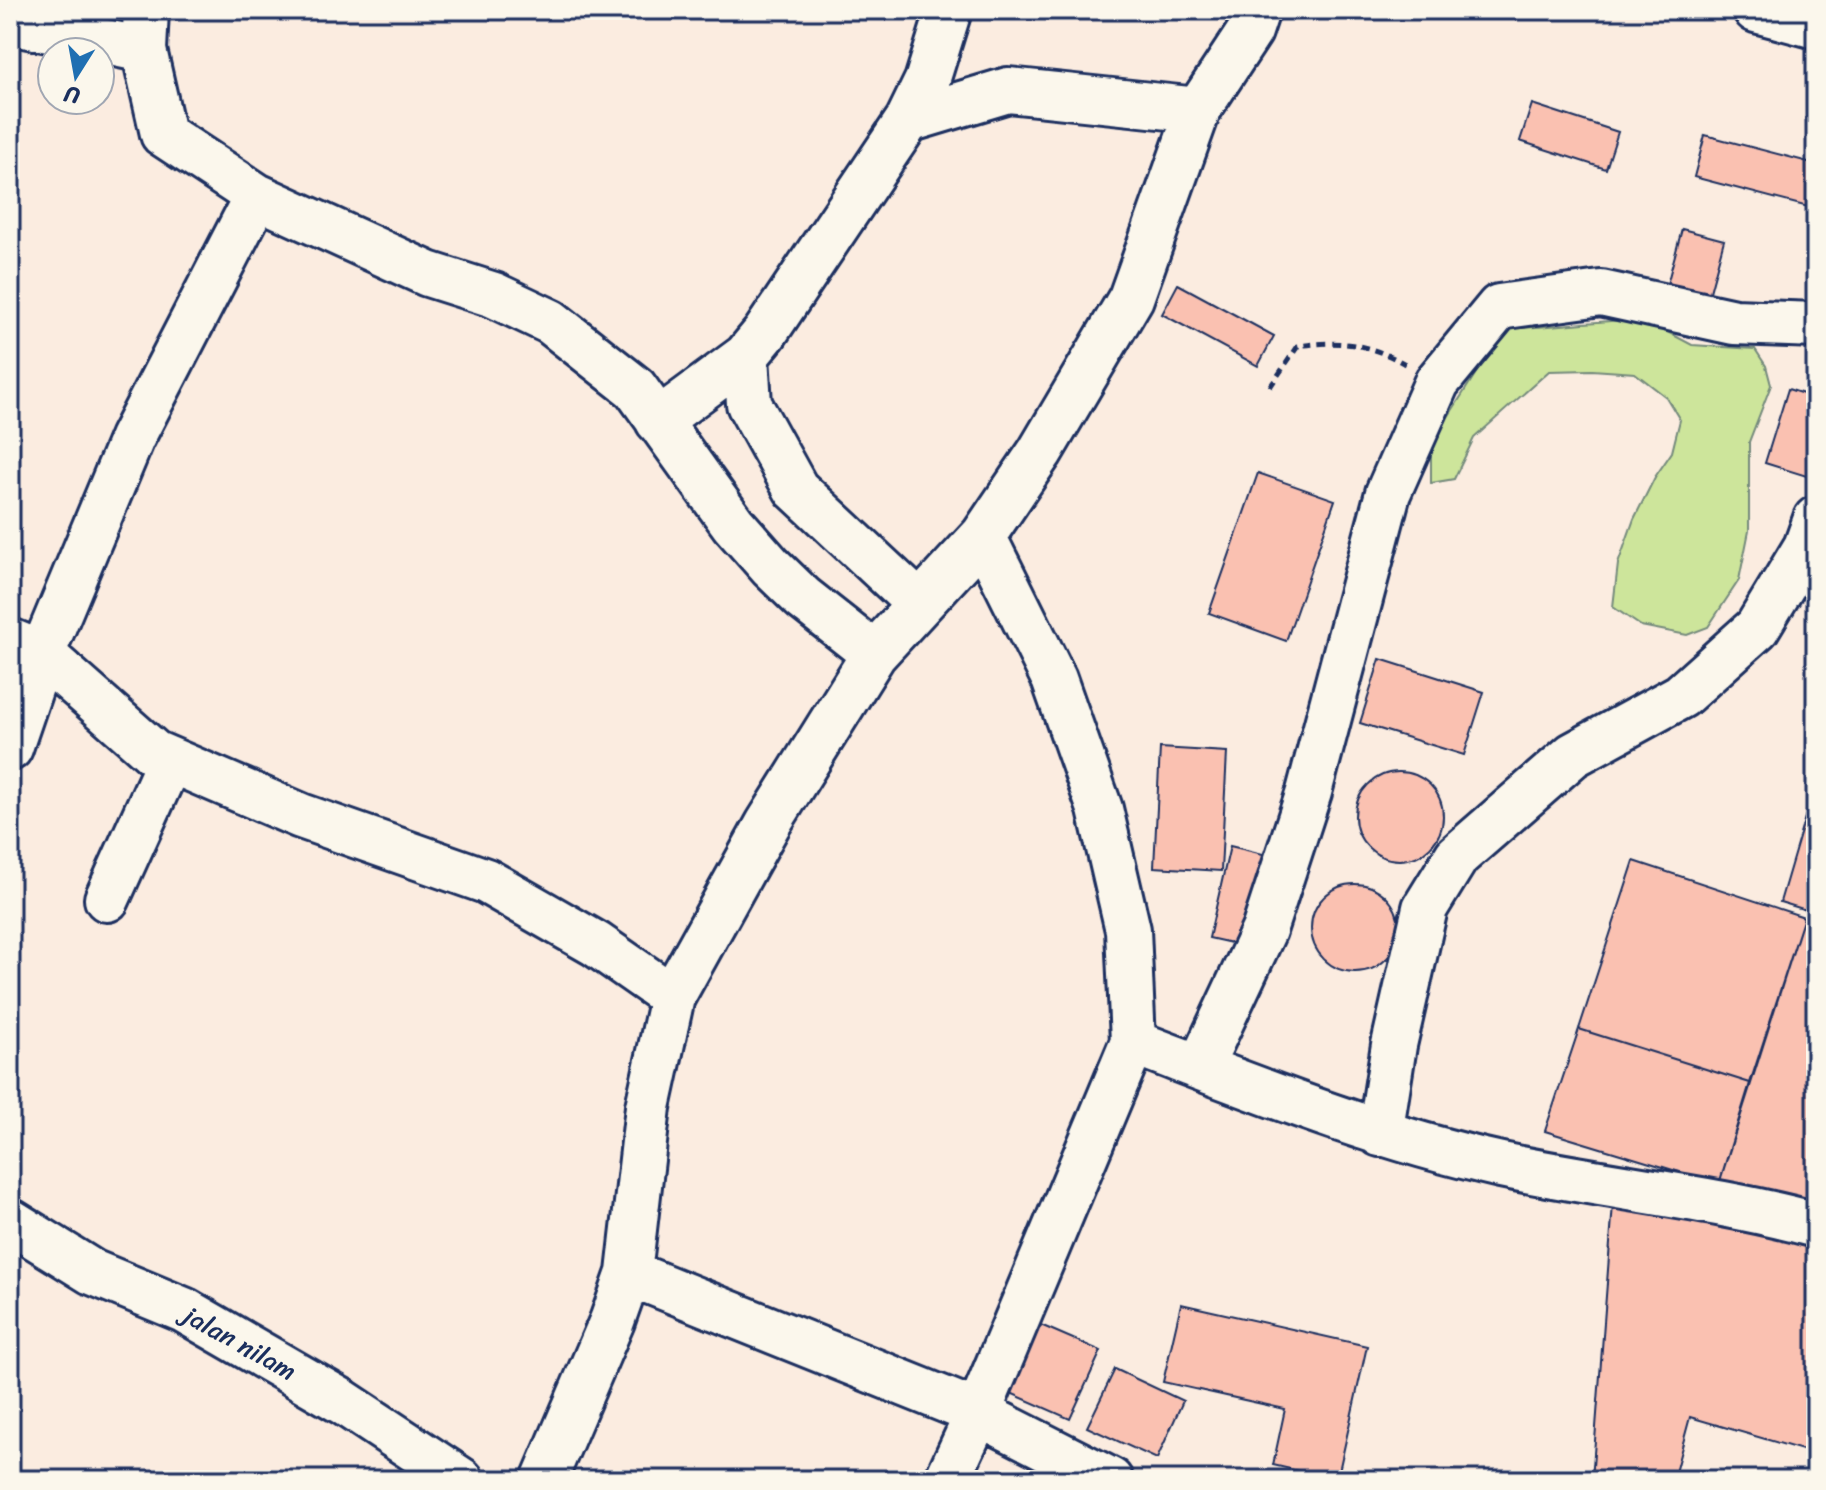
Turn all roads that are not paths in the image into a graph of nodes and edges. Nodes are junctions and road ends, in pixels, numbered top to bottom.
1 (949, 10) edge
2 (1257, 10) edge
3 (1756, 10) edge
4 (10, 22) edge
5 (1816, 26) edge
6 (145, 30) edge
7 (1198, 110) junction
8 (908, 120) junction
9 (257, 196) junction
10 (1816, 325) edge
11 (746, 356) junction
12 (658, 421) junction
13 (1816, 519) edge
14 (983, 536) junction
15 (918, 603) junction
16 (26, 648) edge
17 (874, 654) junction
18 (10, 748) edge
19 (170, 760) junction
20 (107, 899) dead end
21 (672, 997) junction
22 (1133, 1042) junction
23 (1200, 1067) junction
24 (1380, 1134) junction
25 (10, 1221) edge
26 (1816, 1225) edge
27 (629, 1273) junction
28 (978, 1413) junction
29 (461, 1480) edge
30 (544, 1480) edge
31 (947, 1480) edge
32 (1110, 1480) edge

1 - 8 street
2 - 7 street
3 - 5 street
4 - 6 street
6 - 9 street
7 - 8 street
7 - 14 street
8 - 11 street
9 - 12 street
9 - 16 street
10 - 23 street
11 - 12 street
11 - 15 street
12 - 17 street
13 - 24 street
14 - 15 street
14 - 22 street
15 - 17 street
16 - 18 street
16 - 19 street
17 - 21 street
19 - 20 street
19 - 21 street
21 - 27 street
22 - 23 street
22 - 28 street
23 - 24 street
24 - 26 street
25 - 29 street, jalan nilam
27 - 28 street
27 - 30 street
28 - 31 street
28 - 32 street

